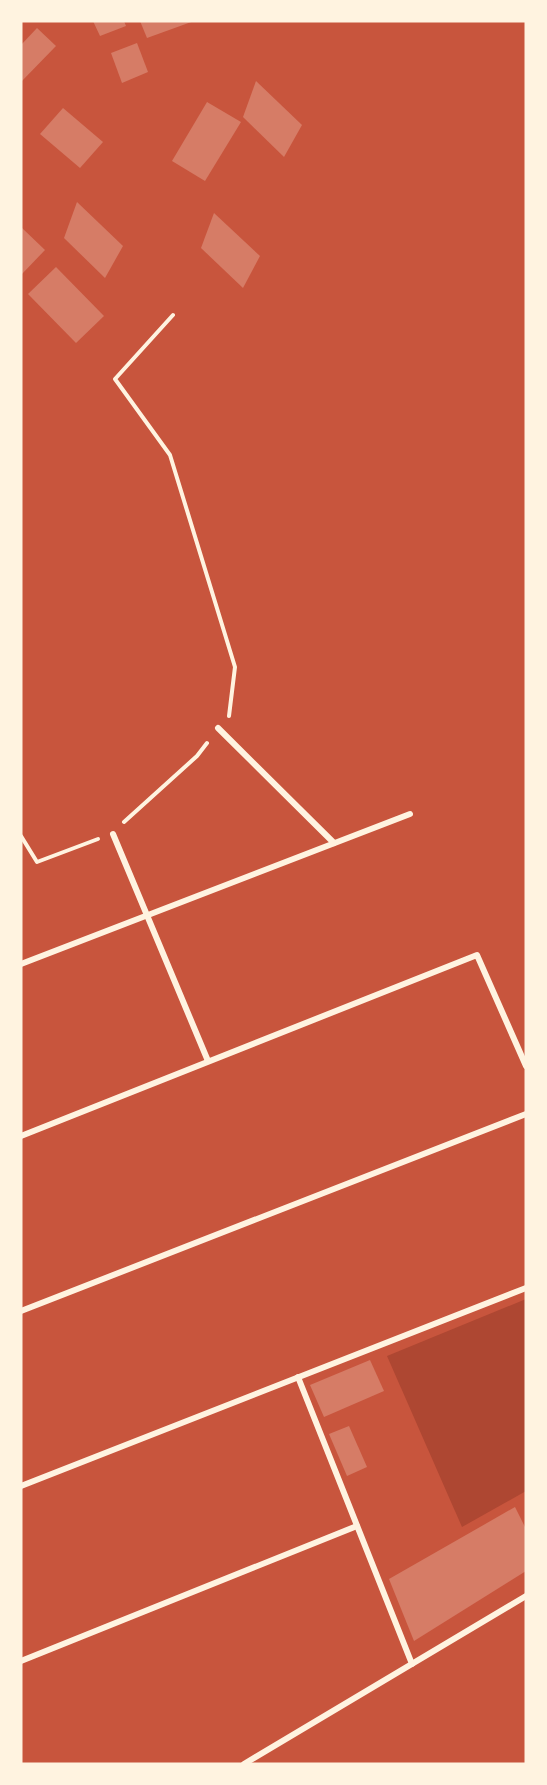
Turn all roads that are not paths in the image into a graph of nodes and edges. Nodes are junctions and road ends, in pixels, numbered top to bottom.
1 (218, 728) road end
2 (410, 814) dead end
3 (113, 834) road end
4 (334, 843) junction
5 (146, 916) junction
6 (21, 964) edge
7 (208, 1061) junction
8 (526, 1066) edge
9 (526, 1114) edge
10 (21, 1136) edge
11 (526, 1288) edge
12 (21, 1311) edge
13 (298, 1377) junction
14 (21, 1486) edge
15 (357, 1526) junction
16 (526, 1596) edge
17 (21, 1661) edge
18 (412, 1664) junction
19 (244, 1764) edge

1 - 4 street
2 - 4 street
3 - 5 street
4 - 5 street
5 - 6 street
5 - 7 street
7 - 8 street
7 - 10 street
9 - 12 street
11 - 13 street
13 - 14 street
13 - 15 street
15 - 17 street
15 - 18 street
16 - 18 street
18 - 19 street

